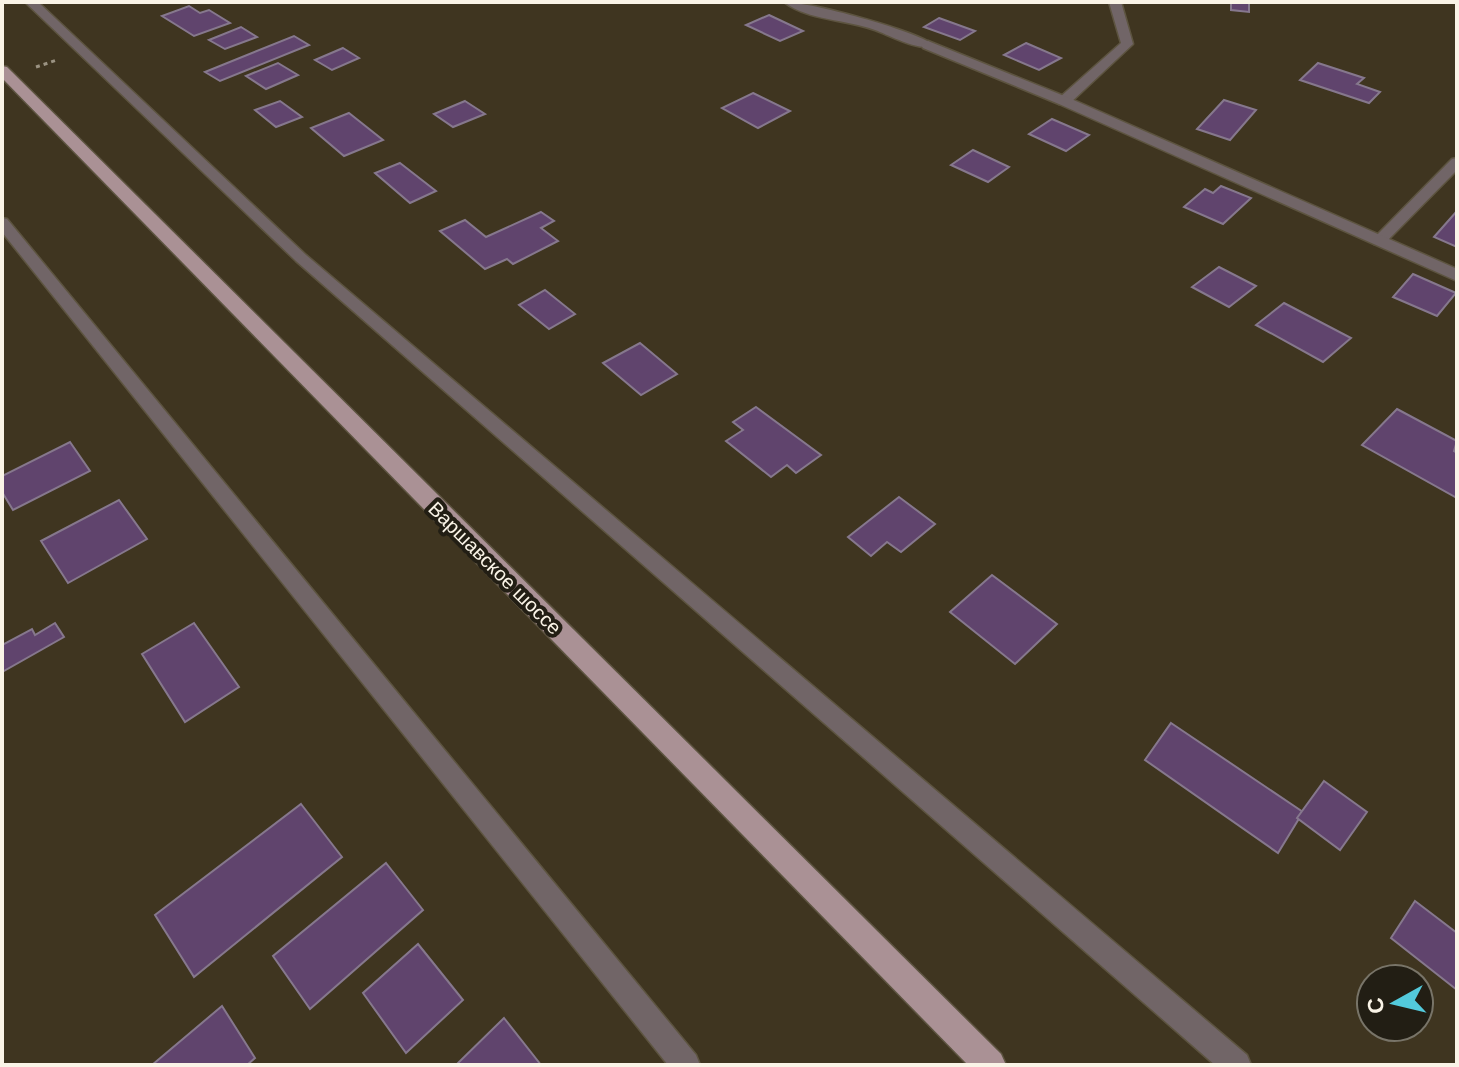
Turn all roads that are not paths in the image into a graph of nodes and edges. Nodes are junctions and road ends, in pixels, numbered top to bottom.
1 (31, 2) edge
2 (790, 2) edge
3 (1115, 2) edge
4 (928, 45) joint
5 (5, 73) edge
6 (1064, 101) junction
7 (1457, 162) edge
8 (2, 222) edge
9 (1379, 241) junction
10 (1457, 276) edge
11 (686, 1065) edge
12 (990, 1065) edge
13 (1237, 1065) edge

1 - 13 lane
2 - 4 lane
3 - 6 lane
4 - 6 street
5 - 12 main road, Варшавское шоссе
6 - 9 street
7 - 9 lane
8 - 11 lane
9 - 10 street

